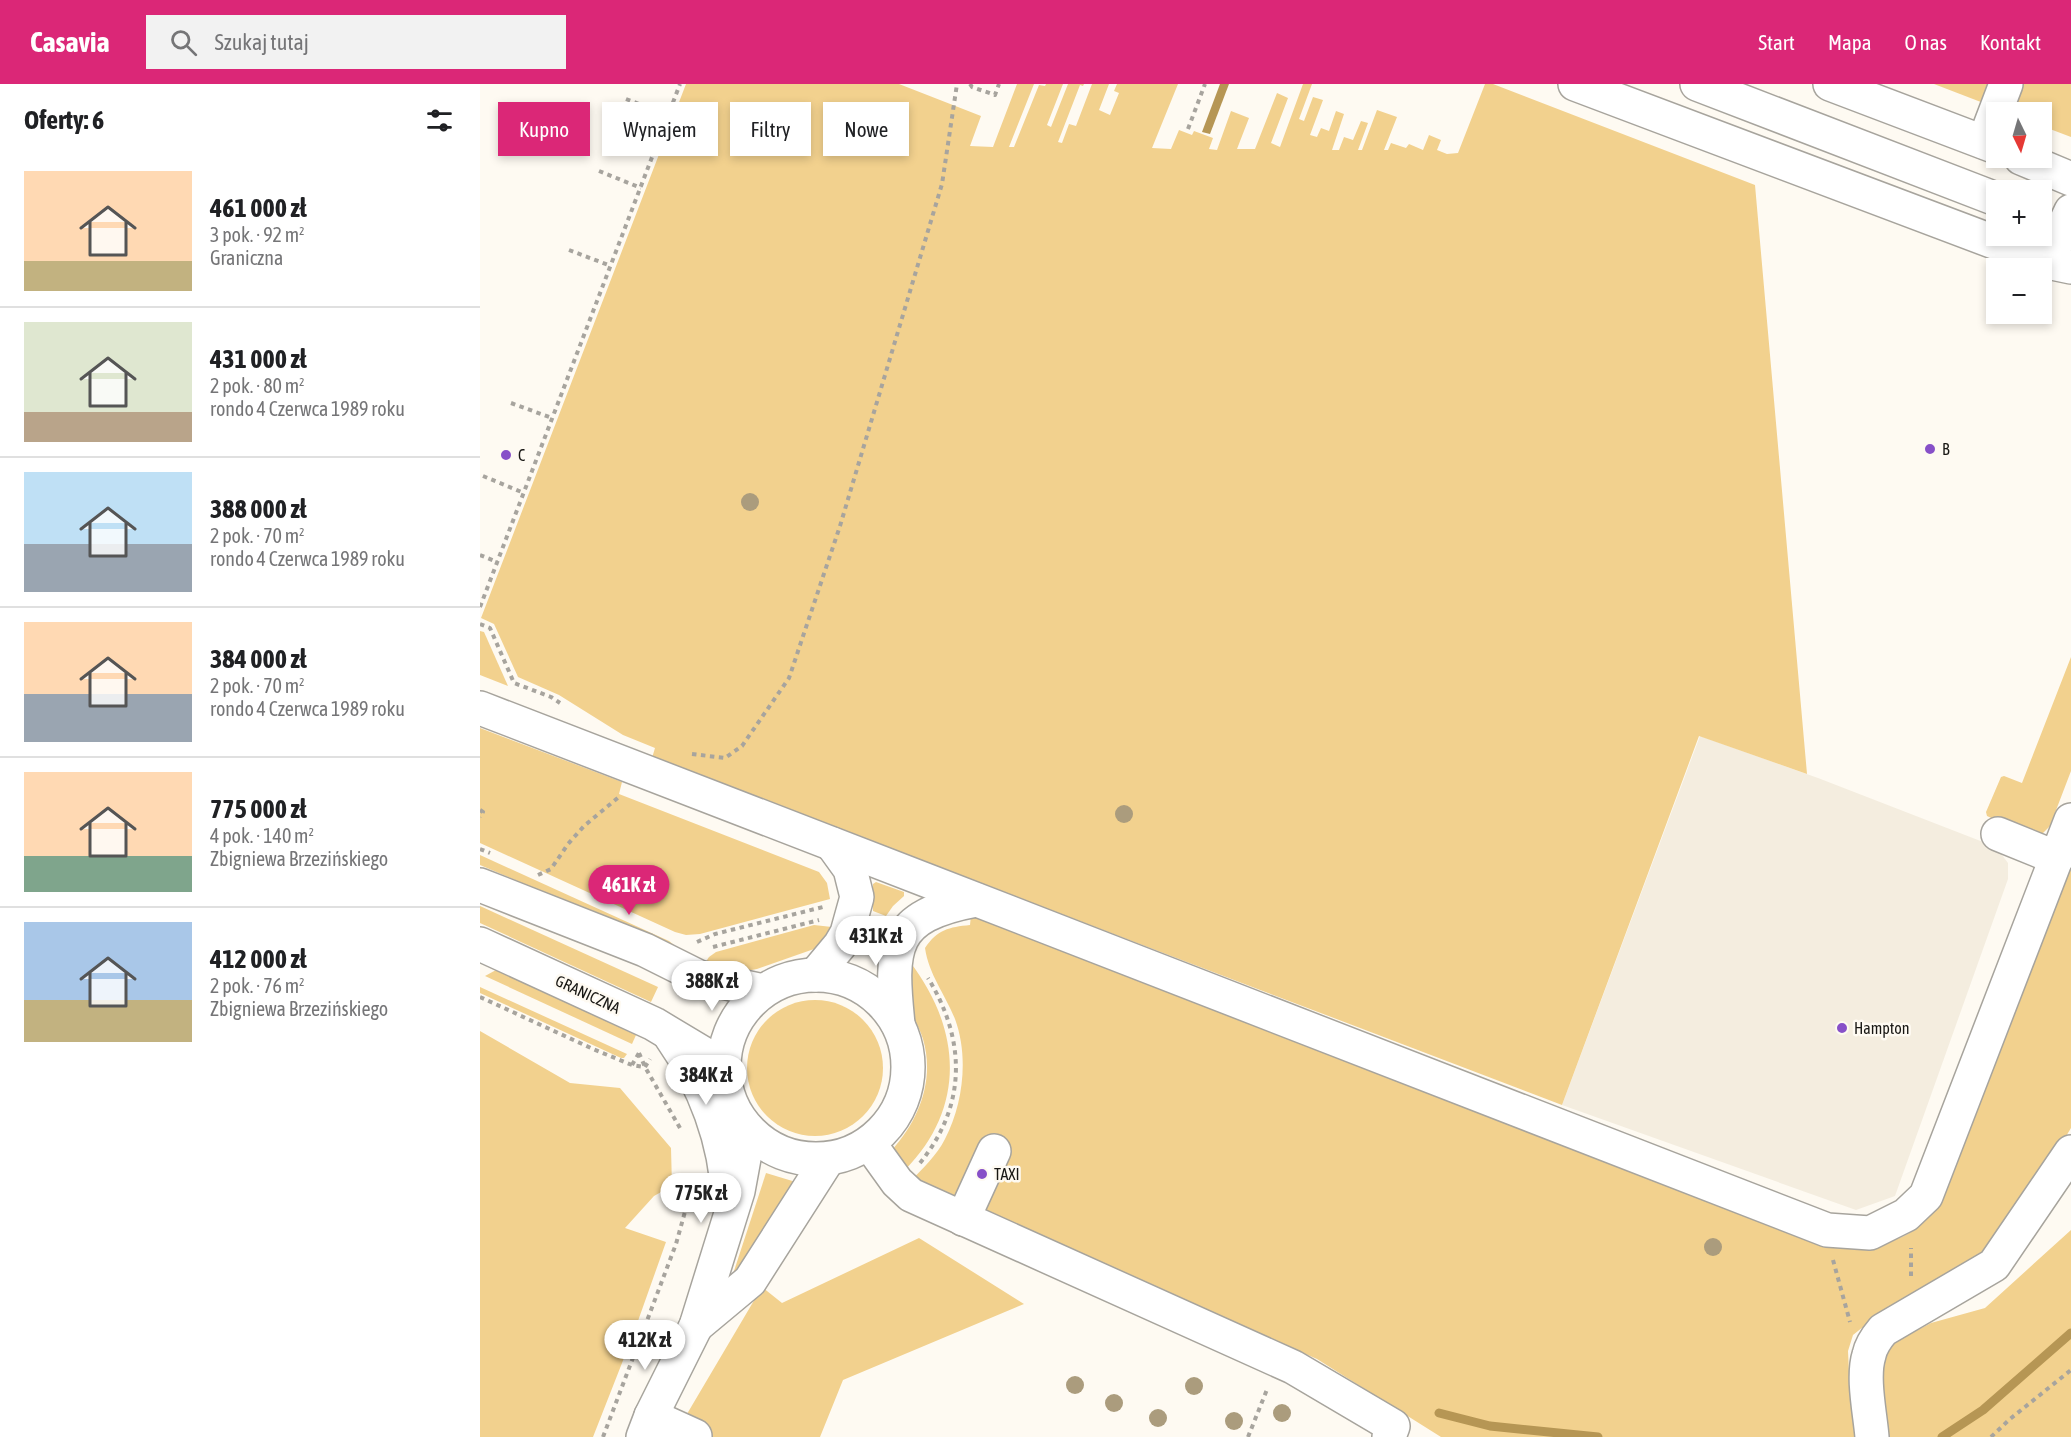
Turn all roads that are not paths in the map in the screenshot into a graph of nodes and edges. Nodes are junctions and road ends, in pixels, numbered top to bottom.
1 (1575, 84) edge
2 (1696, 84) edge
3 (1830, 84) edge
4 (2006, 84) edge
5 (2001, 102) edge
6 (1986, 142) edge
7 (2045, 168) edge
8 (2071, 179) edge
9 (1986, 195) edge
10 (2062, 220) edge
11 (2059, 264) edge
12 (480, 708) edge
13 (2071, 820) edge
14 (1998, 834) dead end
15 (832, 844) junction
16 (2057, 858) junction
17 (480, 885) edge
18 (976, 900) junction
19 (480, 944) edge
20 (815, 975) junction
21 (763, 991) junction
22 (898, 1024) junction
23 (666, 1031) junction
24 (724, 1066) junction
25 (746, 1129) junction
26 (869, 1143) junction
27 (994, 1151) dead end
28 (2071, 1152) edge
29 (828, 1159) junction
30 (963, 1219) junction
31 (728, 1224) junction
32 (696, 1326) junction
33 (647, 1426) edge
34 (695, 1436) edge
35 (1389, 1437) edge
36 (1872, 1437) edge

1 - 11 main road
2 - 9 main road
3 - 6 main road
4 - 5 main road
7 - 8 main road
10 - 11 main road
12 - 15 main road
13 - 16 main road
14 - 16 main road
15 - 18 main road
15 - 20 main road
16 - 18 main road
17 - 21 main road
18 - 22 main road
19 - 23 main road, GRANICZNA
20 - 21 main road
20 - 22 main road
21 - 24 main road
22 - 26 main road
23 - 24 main road, GRANICZNA
23 - 31 main road
24 - 25 main road
25 - 29 main road
25 - 31 main road
26 - 29 main road
26 - 30 main road
27 - 30 main road
28 - 36 main road
29 - 32 main road
30 - 35 main road
31 - 32 main road
32 - 33 main road
33 - 34 main road

